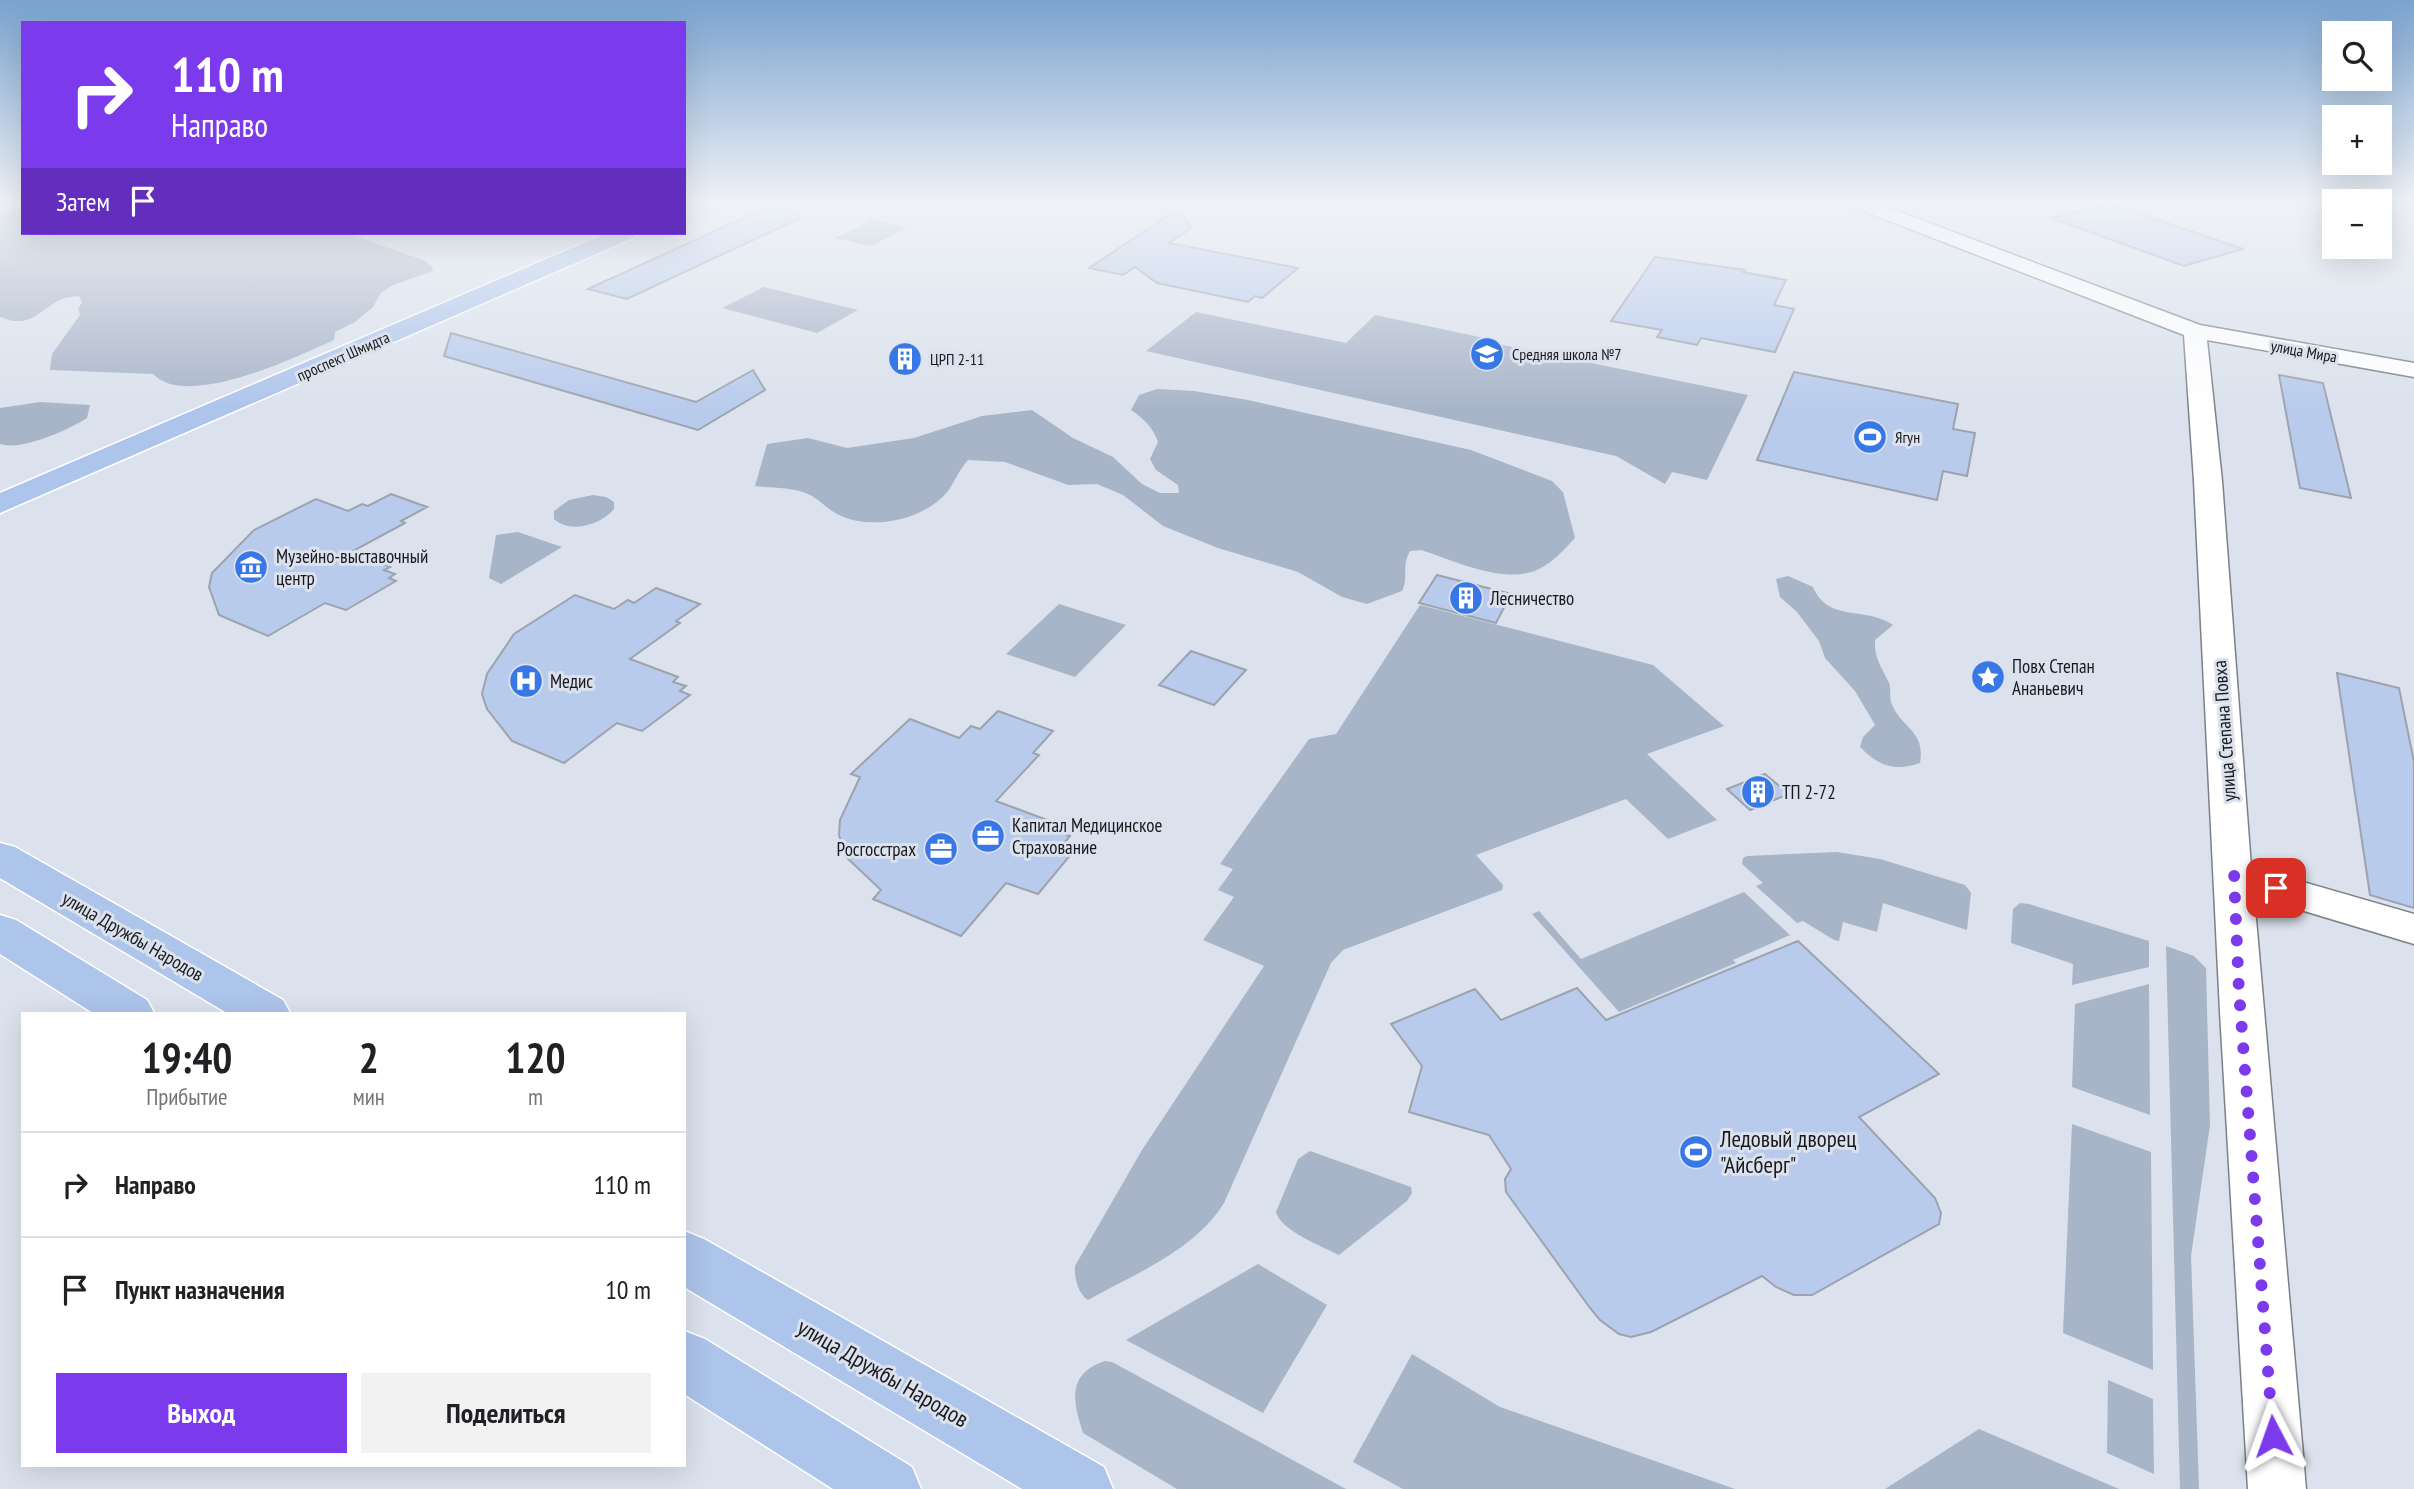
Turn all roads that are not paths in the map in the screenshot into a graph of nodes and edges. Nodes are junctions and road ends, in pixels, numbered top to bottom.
1 (535, 272) edge
2 (2042, 272) edge
3 (2195, 331) junction
4 (2414, 370) edge
5 (60, 480) junction
6 (0, 504) edge
7 (0, 510) edge
8 (0, 858) edge
9 (2234, 876) junction
10 (2414, 929) edge
11 (0, 932) edge
12 (128, 1012) edge
13 (264, 1012) edge
14 (686, 1258) edge
15 (686, 1361) edge
16 (890, 1489) edge
17 (1082, 1489) edge
18 (2277, 1489) edge

1 - 5 main road, проспект Шмидта
2 - 3 street
3 - 4 street, улица Мира
3 - 9 street, улица Степана Повха
5 - 6 main road, проспект Шмидта
5 - 7 main road, проспект Шмидта
8 - 13 main road, улица Дружбы Народов
9 - 10 street
9 - 18 street, улица Степана Повха
11 - 12 main road
14 - 17 main road, улица Дружбы Народов
15 - 16 main road

